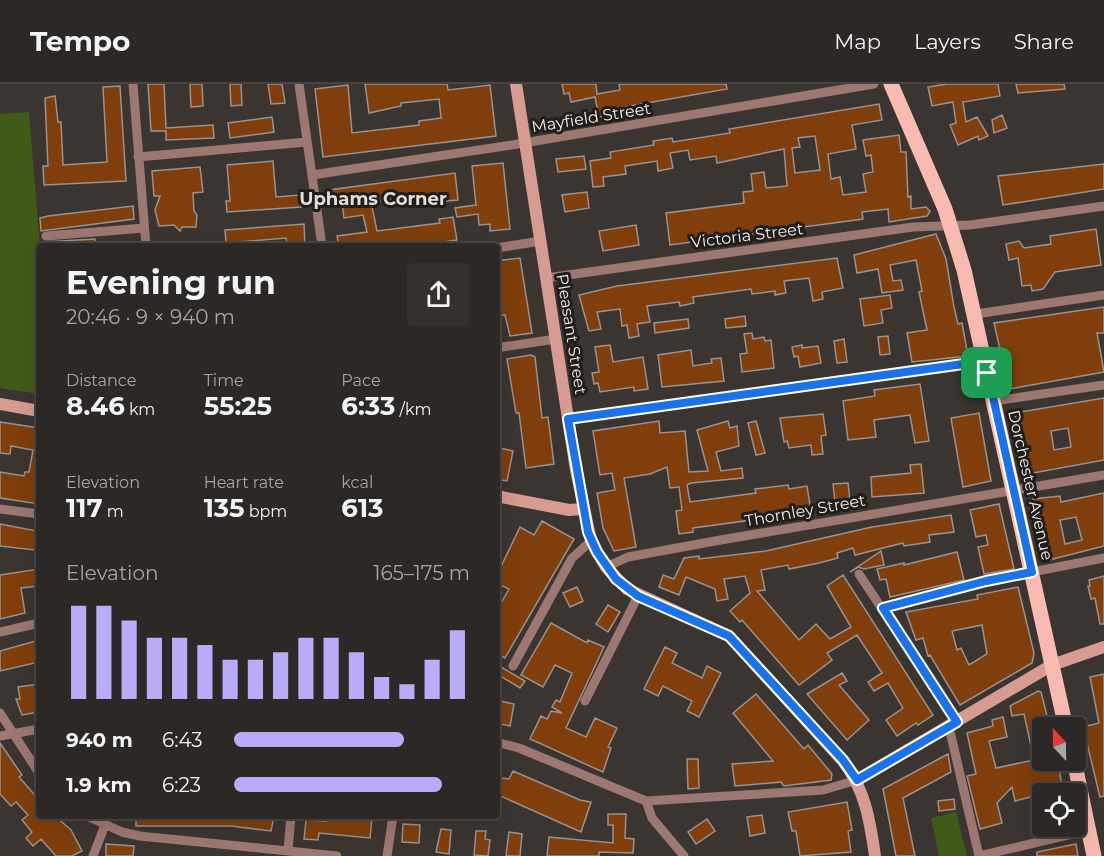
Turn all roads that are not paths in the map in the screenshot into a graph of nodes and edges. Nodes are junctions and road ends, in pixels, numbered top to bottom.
1 (134, 84) edge
2 (299, 84) edge
3 (516, 84) edge
4 (874, 84) edge
5 (891, 84) edge
6 (307, 142) junction
7 (526, 143) junction
8 (138, 158) junction
9 (312, 175) junction
10 (1104, 206) edge
11 (951, 226) junction
12 (144, 228) junction
13 (45, 236) dead end
14 (541, 241) junction
15 (146, 243) edge
16 (322, 243) edge
17 (500, 247) edge
18 (546, 278) junction
19 (1104, 295) edge
20 (976, 314) junction
21 (556, 339) junction
22 (500, 347) edge
23 (985, 361) junction
24 (1104, 385) edge
25 (994, 401) junction
26 (0, 404) edge
27 (36, 410) edge
28 (568, 419) junction
29 (1104, 475) edge
30 (1012, 489) junction
31 (500, 497) edge
32 (0, 509) edge
33 (583, 509) junction
34 (36, 514) edge
35 (591, 541) junction
36 (1104, 558) edge
37 (606, 567) junction
38 (1032, 572) junction
39 (859, 574) dead end
40 (638, 596) junction
41 (883, 608) junction
42 (36, 624) edge
43 (0, 632) edge
44 (1104, 647) edge
45 (1052, 665) junction
46 (513, 666) dead end
47 (585, 701) dead end
48 (0, 713) edge
49 (1064, 717) edge
50 (953, 725) junction
51 (36, 729) edge
52 (11, 733) junction
53 (0, 736) edge
54 (500, 743) edge
55 (36, 769) edge
56 (1076, 771) edge
57 (857, 780) junction
58 (646, 801) junction
59 (93, 819) edge
60 (291, 819) edge
61 (393, 819) edge
62 (105, 825) junction
63 (1089, 830) junction
64 (288, 850) junction
65 (251, 851) edge
66 (93, 856) edge
67 (337, 856) edge
68 (387, 856) edge
69 (684, 856) edge
70 (875, 856) edge
71 (979, 856) edge
72 (1094, 856) edge

1 - 8 street
2 - 6 street
3 - 7 street, Pleasant Street
4 - 7 street, Mayfield Street
5 - 11 main road, Dorchester Avenue
6 - 8 street
6 - 9 street
7 - 9 street, Mayfield Street
7 - 14 street, Pleasant Street
8 - 12 street
9 - 16 street
10 - 11 street, Victoria Street
11 - 18 street, Victoria Street
11 - 20 main road, Dorchester Avenue
12 - 13 street
12 - 15 street
14 - 17 street
14 - 18 street, Pleasant Street
18 - 21 street, Pleasant Street
19 - 20 street
20 - 23 main road, Dorchester Avenue
21 - 22 street
21 - 28 street, Pleasant Street
23 - 25 main road, Dorchester Avenue
23 - 28 street
24 - 25 street
25 - 30 main road, Dorchester Avenue
26 - 27 street
28 - 33 street, Pleasant Street
29 - 30 street, Thornley Street
30 - 37 street, Thornley Street
30 - 38 main road, Dorchester Avenue
31 - 33 street
32 - 34 street
33 - 35 street, Pleasant Street
35 - 37 street, Pleasant Street
35 - 46 street
36 - 38 street
37 - 40 street, Pleasant Street
38 - 41 street
38 - 45 main road, Dorchester Avenue
39 - 41 street
40 - 47 street
40 - 57 street, Pleasant Street
41 - 50 street
42 - 43 street
44 - 45 street
45 - 49 main road, Dorchester Avenue
45 - 50 street
48 - 52 street
50 - 57 street
50 - 71 street
51 - 52 street
52 - 53 street
52 - 55 street
54 - 58 street
56 - 63 main road
57 - 58 street
57 - 70 street, Pleasant Street
58 - 69 street
59 - 62 street
60 - 64 street
61 - 68 street
62 - 65 street
62 - 66 street
63 - 71 street
63 - 72 main road
64 - 65 street
64 - 67 street

